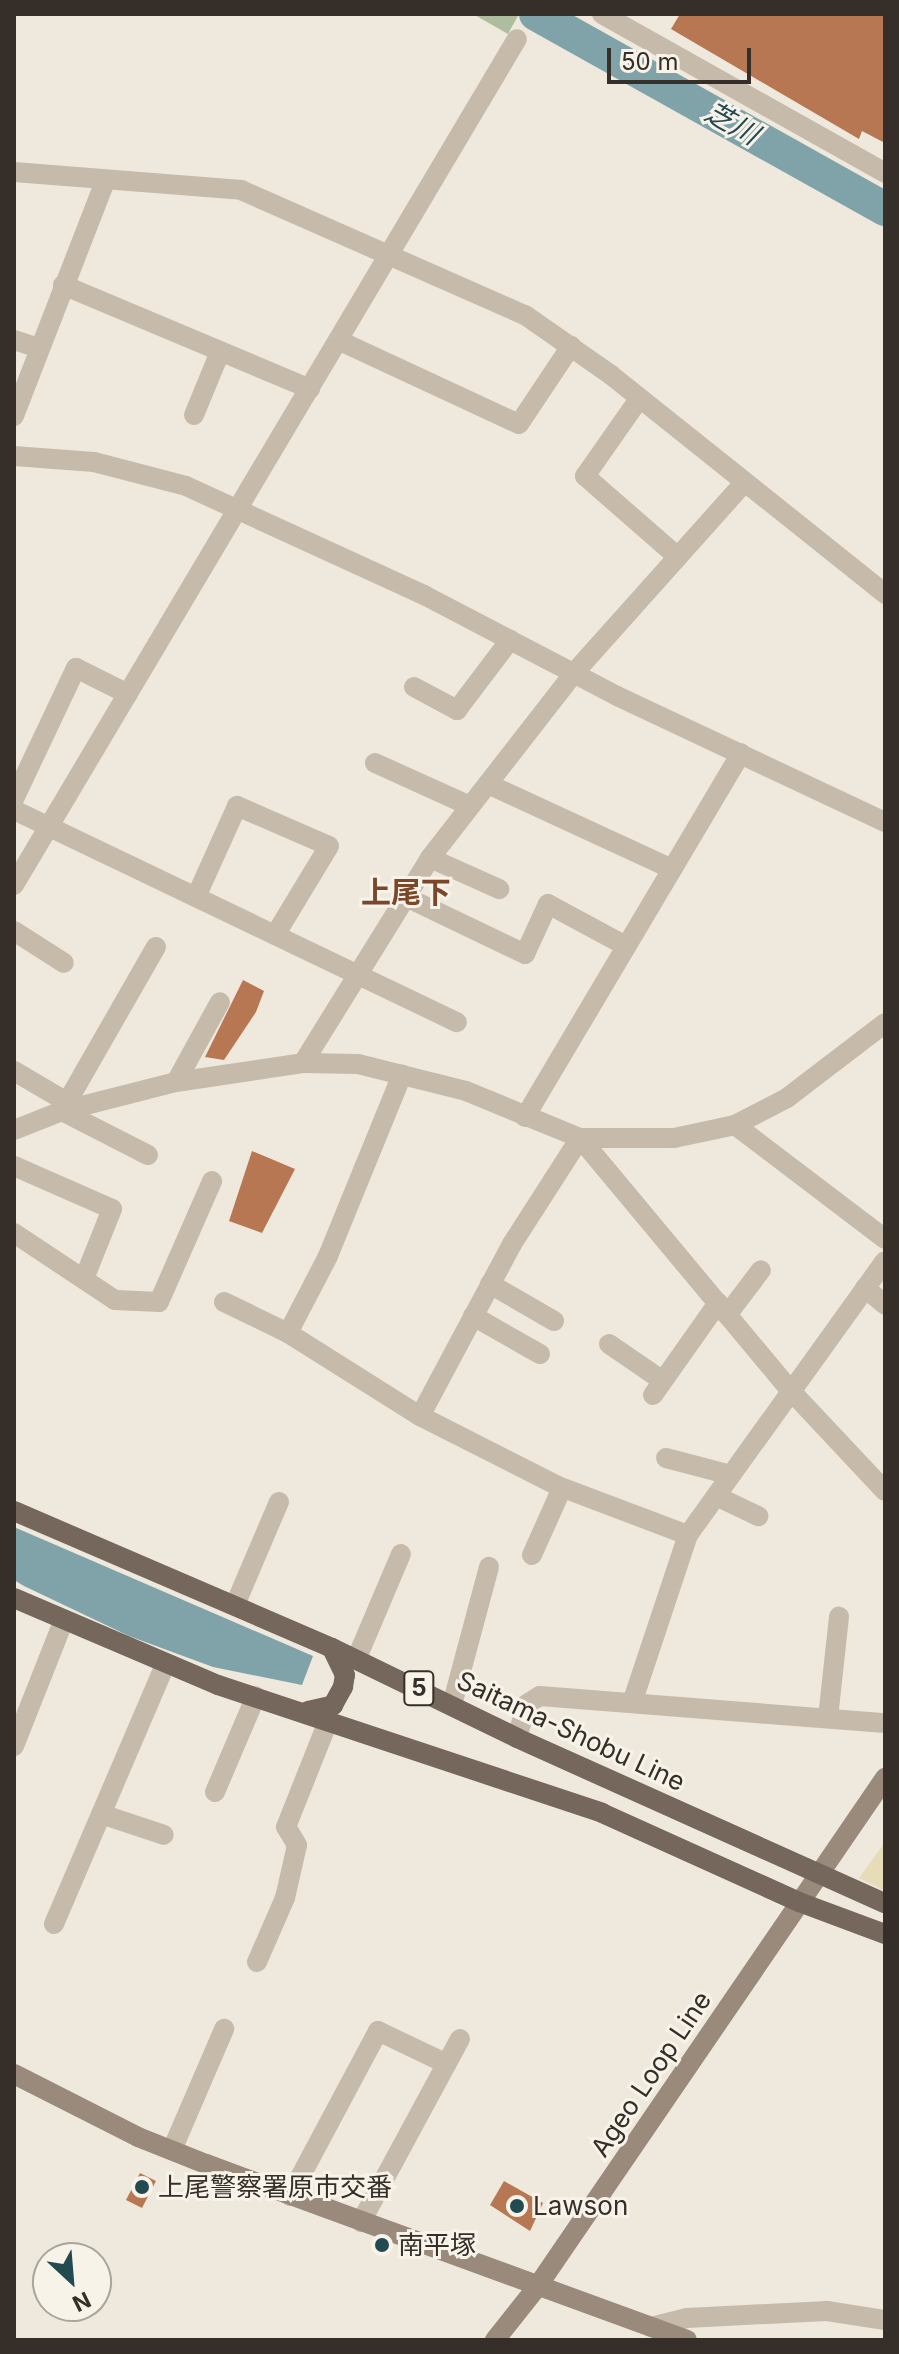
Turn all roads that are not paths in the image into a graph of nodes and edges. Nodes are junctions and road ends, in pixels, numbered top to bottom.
1 (602, 14) edge
2 (517, 39) dead end
3 (14, 172) edge
4 (885, 173) edge
5 (105, 181) junction
6 (390, 256) junction
7 (63, 285) junction
8 (14, 340) edge
9 (340, 341) junction
10 (571, 346) junction
11 (39, 348) junction
12 (220, 352) junction
13 (310, 389) junction
14 (639, 399) junction
15 (194, 415) dead end
16 (14, 416) edge
17 (14, 456) edge
18 (742, 485) junction
19 (240, 510) junction
20 (678, 557) junction
21 (885, 594) edge
22 (510, 640) junction
23 (574, 673) junction
24 (414, 687) dead end
25 (128, 694) junction
26 (741, 753) junction
27 (375, 763) dead end
28 (488, 784) junction
29 (14, 799) edge
30 (470, 806) junction
31 (14, 810) edge
32 (885, 822) edge
33 (50, 828) junction
34 (430, 858) junction
35 (672, 869) junction
36 (14, 885) edge
37 (499, 889) dead end
38 (196, 897) junction
39 (406, 897) junction
40 (14, 931) edge
41 (275, 935) junction
42 (626, 946) junction
43 (156, 947) dead end
44 (64, 963) dead end
45 (357, 974) junction
46 (220, 1002) dead end
47 (457, 1022) dead end
48 (885, 1023) edge
49 (303, 1063) junction
50 (14, 1071) edge
51 (402, 1075) junction
52 (176, 1082) junction
53 (64, 1107) junction
54 (525, 1117) junction
55 (735, 1125) junction
56 (14, 1130) edge
57 (580, 1138) junction
58 (148, 1155) dead end
59 (14, 1166) edge
60 (212, 1181) dead end
61 (14, 1233) edge
62 (885, 1239) edge
63 (885, 1261) edge
64 (761, 1270) dead end
65 (84, 1279) junction
66 (490, 1284) junction
67 (865, 1288) junction
68 (224, 1302) dead end
69 (885, 1305) edge
70 (723, 1309) junction
71 (473, 1316) junction
72 (554, 1321) dead end
73 (288, 1333) junction
74 (609, 1344) dead end
75 (540, 1354) dead end
76 (791, 1391) junction
77 (420, 1416) junction
78 (666, 1458) dead end
79 (731, 1475) junction
80 (562, 1488) junction
81 (885, 1491) edge
82 (716, 1496) junction
83 (279, 1502) dead end
84 (14, 1511) edge
85 (758, 1516) dead end
86 (688, 1535) junction
87 (401, 1554) dead end
88 (532, 1555) dead end
89 (489, 1567) dead end
90 (14, 1598) edge
91 (235, 1605) junction
92 (839, 1617) dead end
93 (64, 1620) junction
94 (332, 1648) junction
95 (356, 1660) junction
96 (165, 1665) junction
97 (256, 1696) junction
98 (633, 1700) junction
99 (452, 1705) junction
100 (306, 1712) junction
101 (828, 1718) junction
102 (329, 1719) junction
103 (885, 1723) edge
104 (517, 1738) junction
105 (14, 1746) edge
106 (885, 1778) edge
107 (215, 1792) dead end
108 (101, 1814) junction
109 (164, 1835) dead end
110 (820, 1875) junction
111 (799, 1902) junction
112 (885, 1903) edge
113 (54, 1924) dead end
114 (885, 1934) edge
115 (257, 1962) dead end
116 (224, 2029) dead end
117 (460, 2039) dead end
118 (447, 2064) junction
119 (14, 2074) edge
120 (172, 2150) junction
121 (290, 2196) junction
122 (361, 2222) junction
123 (537, 2287) junction
124 (885, 2320) edge
125 (651, 2327) junction
126 (495, 2340) edge
127 (687, 2340) edge

1 - 4 street
2 - 6 street
3 - 5 street
5 - 6 street
5 - 7 street
6 - 9 street
6 - 10 street
7 - 11 street
7 - 12 street
8 - 11 street
9 - 10 street
9 - 13 street
10 - 14 street
11 - 16 street
12 - 13 street
12 - 15 street
13 - 19 street
14 - 18 street
14 - 20 street
17 - 19 street
18 - 20 street
18 - 21 street
19 - 22 street
19 - 25 street
20 - 23 street
22 - 23 street
22 - 24 street
23 - 26 street
23 - 28 street
25 - 29 street
25 - 33 street
26 - 32 street
26 - 35 street
27 - 30 street
28 - 30 street
28 - 35 street
30 - 34 street
31 - 33 street
33 - 36 street
33 - 38 street
34 - 37 street
34 - 39 street
35 - 42 street
38 - 41 street
38 - 41 street
39 - 42 street
39 - 45 street
40 - 44 street
41 - 45 street
42 - 54 street
43 - 53 street
45 - 47 street
45 - 49 street
46 - 52 street
48 - 55 street
49 - 51 street
49 - 52 street
50 - 53 street
51 - 54 street
51 - 73 street
52 - 53 street
53 - 56 street
53 - 58 street
54 - 57 street
55 - 57 street
55 - 62 street
57 - 66 street
57 - 70 street
59 - 65 street
60 - 65 street
61 - 65 street
63 - 67 street
64 - 70 street
66 - 71 street
66 - 72 street
67 - 69 street
67 - 76 street
68 - 73 street
70 - 74 street
70 - 76 street
71 - 75 street
71 - 77 street
73 - 77 street
76 - 79 street
76 - 81 street
77 - 80 street
78 - 79 street
79 - 82 street
80 - 86 street
80 - 88 street
82 - 85 street
82 - 86 street
83 - 91 street
84 - 91 main road, Saitama-Shobu Line / 5
86 - 98 street
87 - 95 street
89 - 99 street
90 - 93 main road, 5
91 - 94 main road, Saitama-Shobu Line / 5
92 - 101 street
93 - 96 main road, 5
93 - 105 street
94 - 95 main road, Saitama-Shobu Line / 5
94 - 100 main road
95 - 99 main road, Saitama-Shobu Line / 5
96 - 97 main road, 5
96 - 108 street
97 - 100 main road, 5
97 - 107 street
98 - 101 street
98 - 104 street
99 - 104 main road, Saitama-Shobu Line / 5
100 - 102 main road, 5
101 - 103 street
102 - 111 main road, 5
102 - 115 street
104 - 110 main road, Saitama-Shobu Line / 5
106 - 110 street, Ageo Loop Line
108 - 109 street
108 - 113 street
110 - 111 street, Ageo Loop Line
110 - 112 main road, Saitama-Shobu Line / 5
111 - 114 main road, 5
111 - 123 street, Ageo Loop Line
116 - 120 street
117 - 118 street
118 - 121 street
118 - 122 street
119 - 120 street
120 - 121 street
121 - 122 street
122 - 123 street
123 - 125 street
123 - 126 street, Ageo Loop Line
124 - 125 street
125 - 127 street

